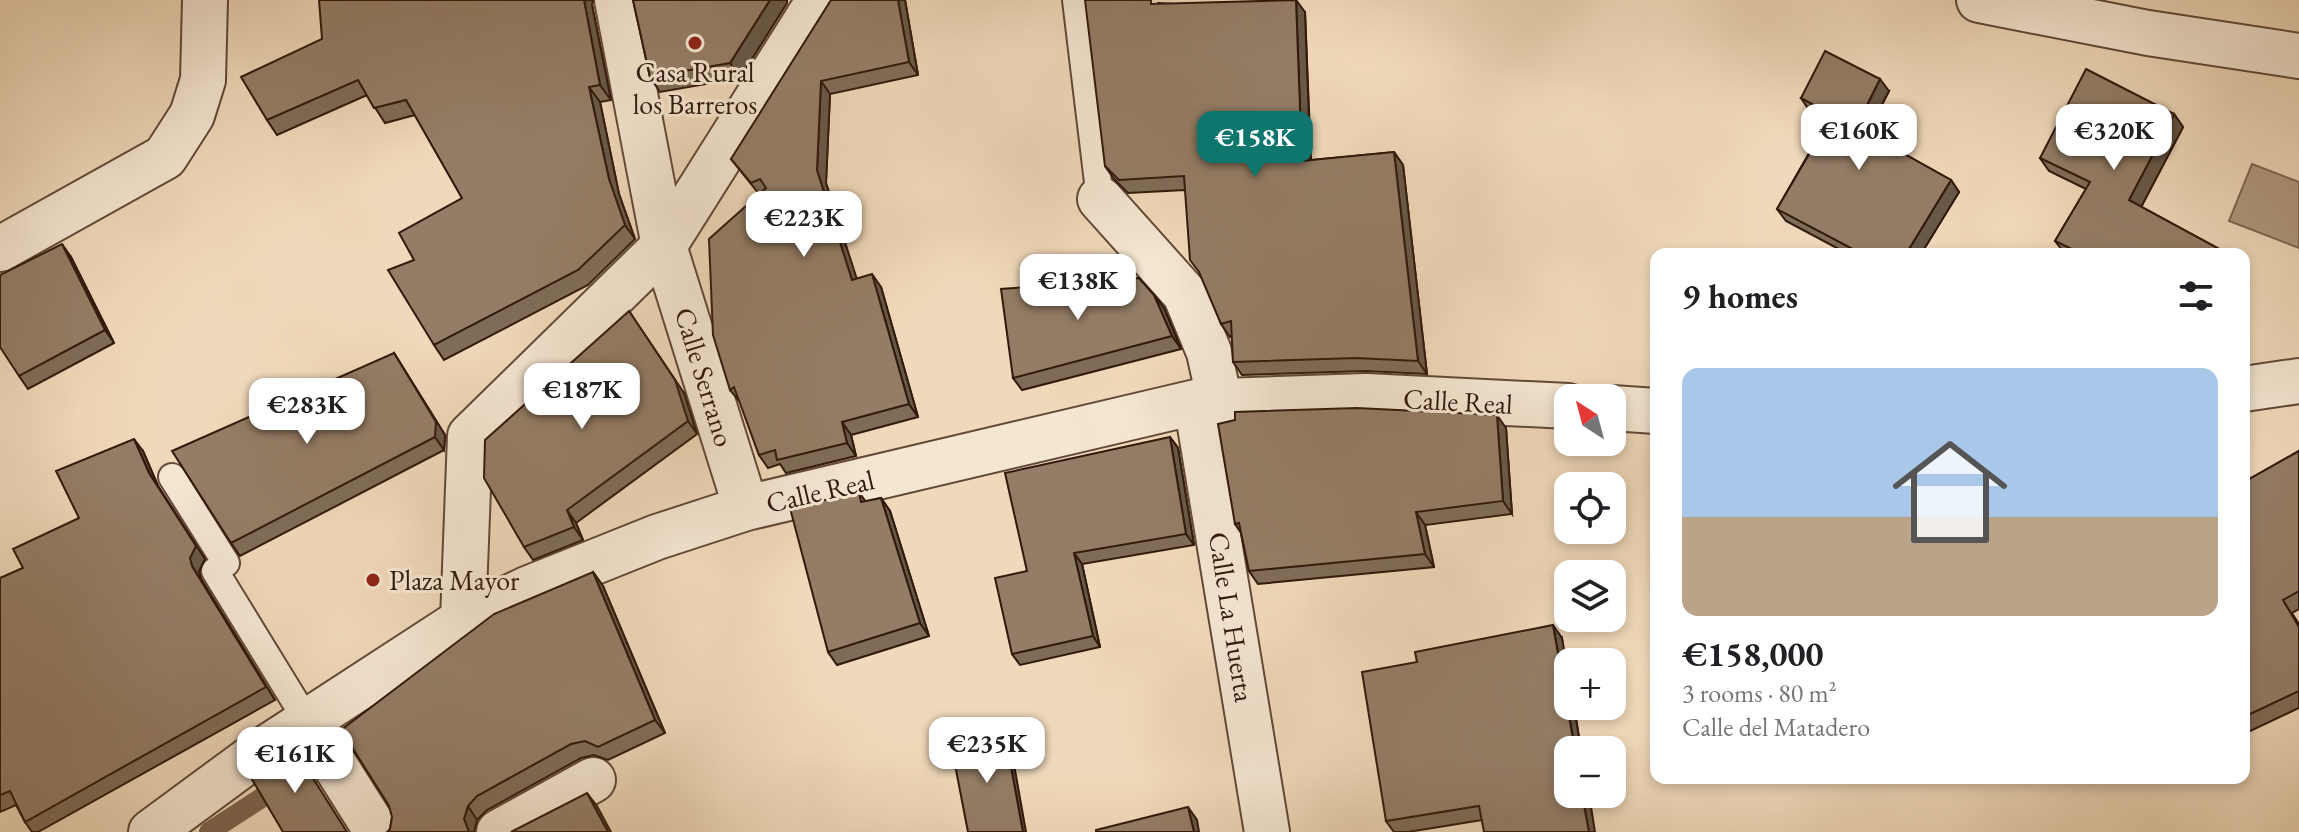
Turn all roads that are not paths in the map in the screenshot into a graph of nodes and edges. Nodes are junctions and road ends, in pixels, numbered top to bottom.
1 (205, 0) edge
2 (617, 0) edge
3 (819, 0) edge
4 (1076, 0) edge
5 (1979, 0) edge
6 (2299, 56) edge
7 (1100, 199) joint
8 (664, 246) junction
9 (0, 249) edge
10 (2299, 381) edge
11 (2250, 388) edge
12 (1208, 402) junction
13 (1554, 405) edge
14 (172, 477) edge
15 (746, 508) junction
16 (463, 620) junction
17 (307, 721) junction
18 (593, 780) dead end
19 (151, 832) edge
20 (377, 832) edge
21 (499, 832) edge
22 (1267, 832) edge

1 - 9 street
2 - 8 street, Calle Serrano
3 - 8 street
4 - 7 lane
5 - 6 street
7 - 12 street, Calle La Huerta
8 - 15 street, Calle Serrano
8 - 16 street
10 - 11 street
12 - 13 street, Calle Real
12 - 15 street, Calle Real
12 - 22 street, Calle La Huerta
14 - 17 lane
15 - 16 street, Calle Real
16 - 17 street, Calle Real
17 - 19 street, Calle Real
17 - 20 street
18 - 21 street

